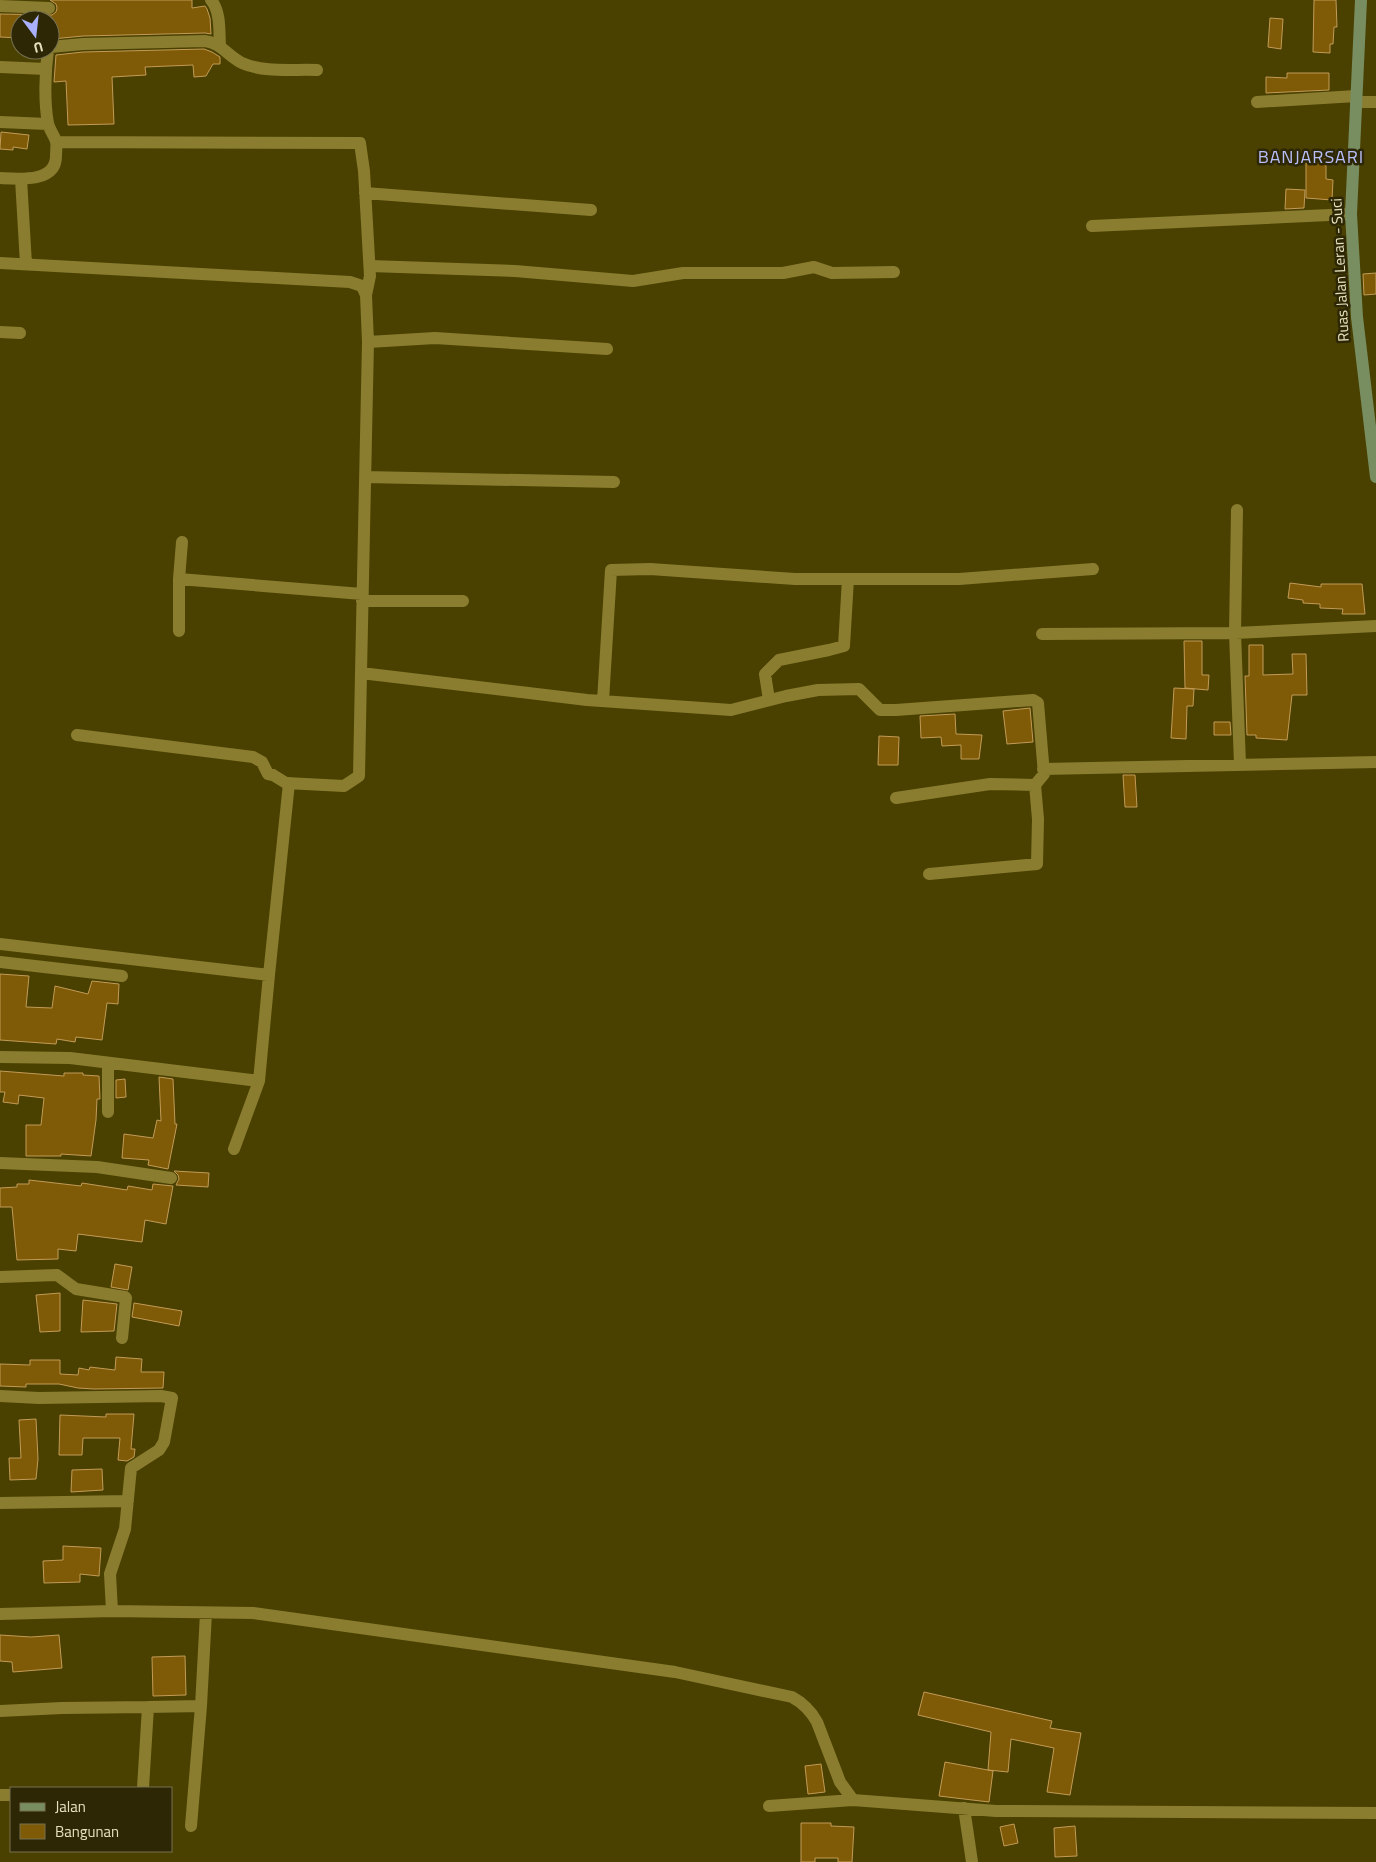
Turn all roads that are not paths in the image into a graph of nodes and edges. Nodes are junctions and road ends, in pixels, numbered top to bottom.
1 (211, 0) edge
2 (1361, 0) edge
3 (0, 6) edge
4 (49, 9) edge
5 (60, 45) edge
6 (220, 46) junction
7 (47, 60) edge
8 (0, 67) edge
9 (46, 69) junction
10 (317, 70) dead end
11 (1356, 99) junction
12 (1257, 102) dead end
13 (1376, 102) edge
14 (0, 122) edge
15 (48, 124) junction
16 (56, 142) junction
17 (0, 178) edge
18 (20, 179) junction
19 (365, 192) junction
20 (591, 210) dead end
21 (1351, 214) junction
22 (1092, 226) dead end
23 (0, 263) edge
24 (26, 264) junction
25 (370, 266) junction
26 (894, 272) dead end
27 (366, 295) junction
28 (0, 332) edge
29 (20, 333) dead end
30 (368, 342) junction
31 (607, 349) dead end
32 (1372, 422) edge
33 (364, 477) junction
34 (1376, 477) edge
35 (614, 482) dead end
36 (1237, 510) dead end
37 (182, 542) dead end
38 (1093, 569) dead end
39 (179, 579) junction
40 (848, 579) junction
41 (362, 598) junction
42 (463, 601) dead end
43 (1376, 626) edge
44 (179, 631) dead end
45 (1236, 633) junction
46 (1042, 634) dead end
47 (361, 673) junction
48 (769, 700) junction
49 (603, 702) junction
50 (77, 735) dead end
51 (1376, 762) edge
52 (1240, 764) junction
53 (1043, 769) junction
54 (289, 784) junction
55 (1034, 785) junction
56 (896, 798) dead end
57 (929, 874) dead end
58 (0, 944) edge
59 (0, 962) edge
60 (269, 975) junction
61 (122, 976) dead end
62 (0, 1057) edge
63 (108, 1063) junction
64 (259, 1081) junction
65 (108, 1112) dead end
66 (234, 1149) dead end
67 (0, 1163) edge
68 (171, 1178) dead end
69 (0, 1278) edge
70 (122, 1338) dead end
71 (0, 1396) edge
72 (128, 1501) junction
73 (0, 1503) edge
74 (112, 1611) junction
75 (206, 1613) junction
76 (0, 1614) edge
77 (201, 1706) junction
78 (148, 1707) junction
79 (0, 1712) edge
80 (142, 1787) edge
81 (853, 1800) junction
82 (769, 1806) dead end
83 (964, 1808) junction
84 (1376, 1813) edge
85 (191, 1826) dead end
86 (972, 1862) edge

1 - 6 street
2 - 11 main road, Ruas Jalan Leran - Suci
3 - 4 street
5 - 6 street
6 - 10 street
7 - 9 street
8 - 9 street
9 - 15 street
11 - 12 street
11 - 13 street
11 - 21 main road, Ruas Jalan Leran - Suci
14 - 15 street
15 - 16 street
16 - 18 street
16 - 19 street
17 - 18 street
18 - 24 street
19 - 20 street
19 - 25 street
21 - 22 street
21 - 32 main road, Ruas Jalan Leran - Suci
23 - 24 street
24 - 27 street
25 - 26 street
25 - 27 street
27 - 30 street
28 - 29 street
30 - 31 street
30 - 33 street
32 - 34 main road, Ruas Jalan Leran - Suci
33 - 35 street
33 - 41 street
36 - 45 street
37 - 39 street
38 - 40 street
39 - 41 street
39 - 44 street
40 - 48 street
40 - 49 street
41 - 42 street
41 - 47 street
43 - 45 street
45 - 46 street
45 - 52 street
47 - 49 street
47 - 54 street
48 - 49 street
48 - 53 street
50 - 54 street
51 - 52 street
52 - 53 street
53 - 55 street
54 - 60 street
55 - 56 street
55 - 57 street
58 - 60 street
59 - 61 street
60 - 64 street
62 - 63 street
63 - 64 street
63 - 65 street
64 - 66 street
67 - 68 street
69 - 70 street
71 - 72 street
72 - 73 street
72 - 74 street
74 - 75 street
74 - 76 street
75 - 77 street
75 - 81 street
77 - 78 street
77 - 85 street
78 - 79 street
78 - 80 street
81 - 82 street
81 - 83 street
83 - 84 street
83 - 86 street

